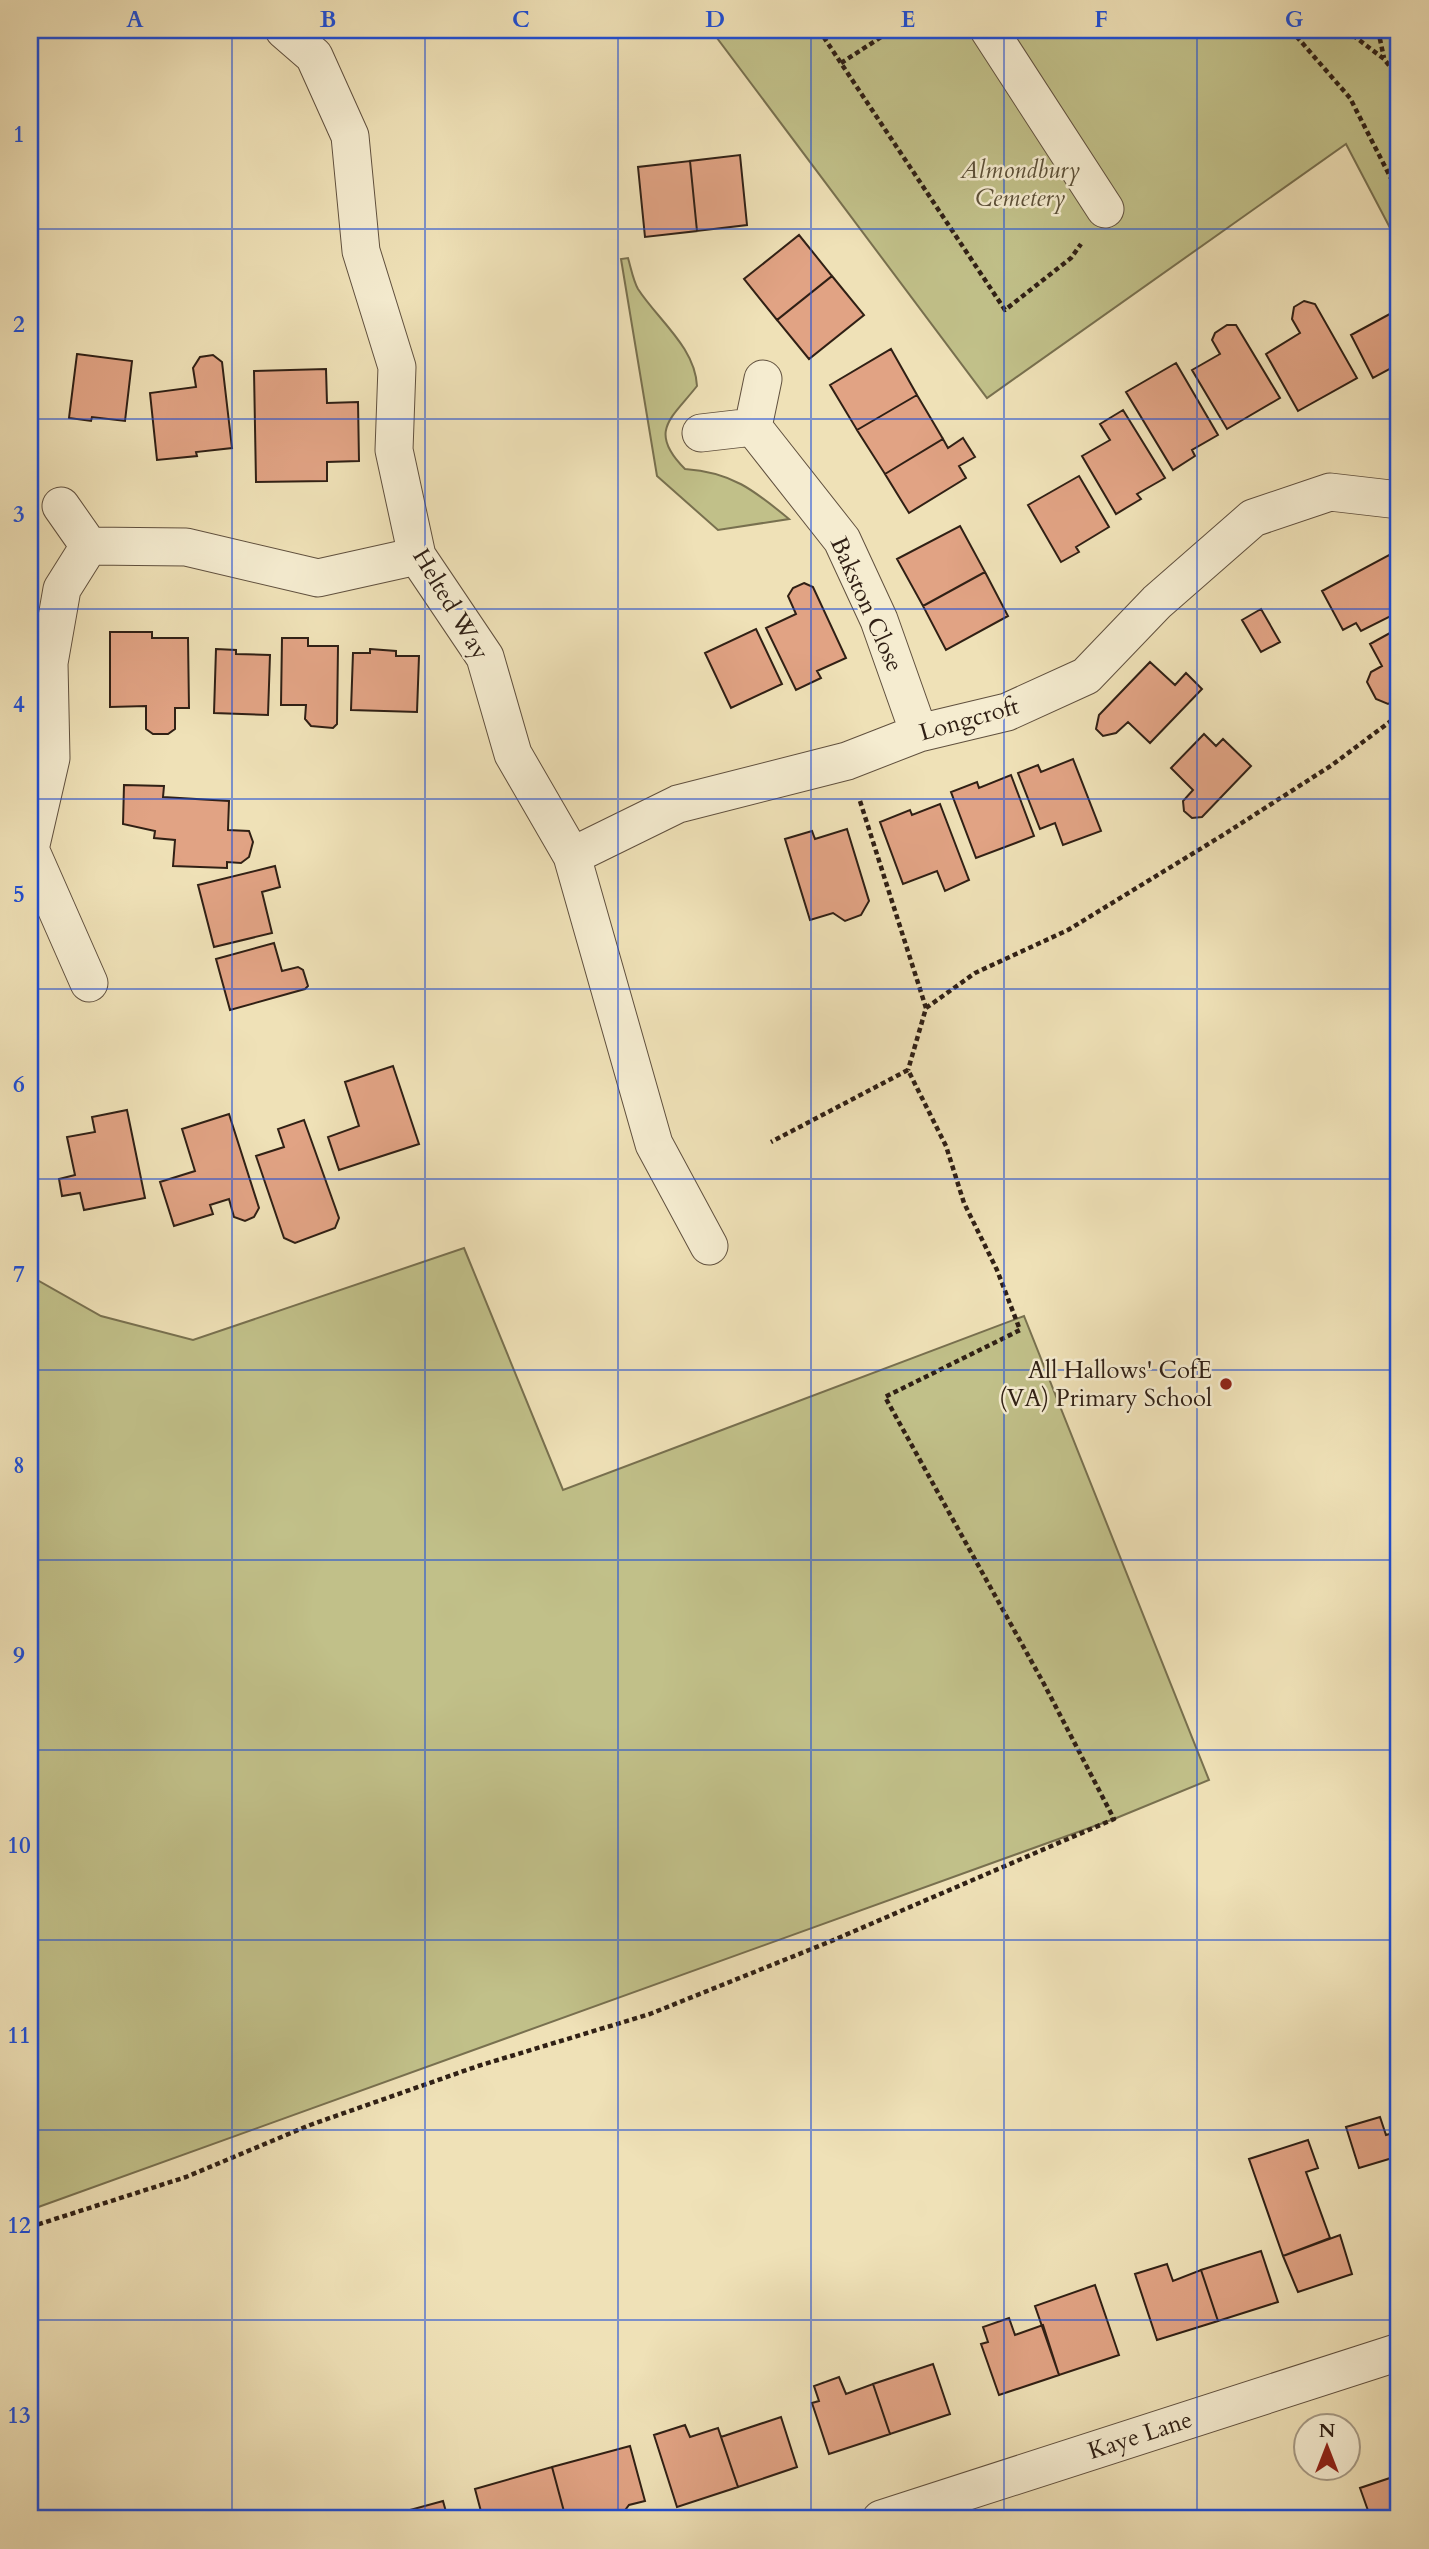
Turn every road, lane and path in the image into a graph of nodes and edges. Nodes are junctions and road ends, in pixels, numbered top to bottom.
1 (284, 30) edge
2 (819, 30) edge
3 (892, 30) edge
4 (989, 30) edge
5 (1292, 30) edge
6 (1346, 30) edge
7 (1378, 30) edge
8 (1384, 59) junction
9 (841, 63) junction
10 (1399, 78) edge
11 (1399, 194) edge
12 (1105, 209) joint
13 (763, 379) dead end
14 (753, 427) junction
15 (701, 433) dead end
16 (1399, 500) edge
17 (61, 506) dead end
18 (89, 546) junction
19 (417, 556) junction
20 (1399, 715) edge
21 (919, 733) junction
22 (847, 761) junction
23 (572, 856) junction
24 (89, 983) dead end
25 (926, 1008) junction
26 (908, 1070) junction
27 (771, 1142) dead end
28 (709, 1246) dead end
29 (30, 2227) edge
30 (1399, 2352) edge
31 (881, 2519) edge

1 - 19 street, Helted Way
2 - 9 path
3 - 9 path
4 - 12 street
5 - 11 path
6 - 8 path
7 - 8 path
8 - 10 path
9 - 12 path
13 - 14 street
14 - 15 street
14 - 21 street, Bakston Close
16 - 21 street, Longcroft
17 - 18 street
18 - 19 street
18 - 24 street
19 - 23 street, Helted Way
20 - 25 path
21 - 22 street, Longcroft
22 - 23 street, Longcroft
22 - 25 path
23 - 28 street, Helted Way
25 - 26 path
26 - 27 path
26 - 29 path
30 - 31 street, Kaye Lane

